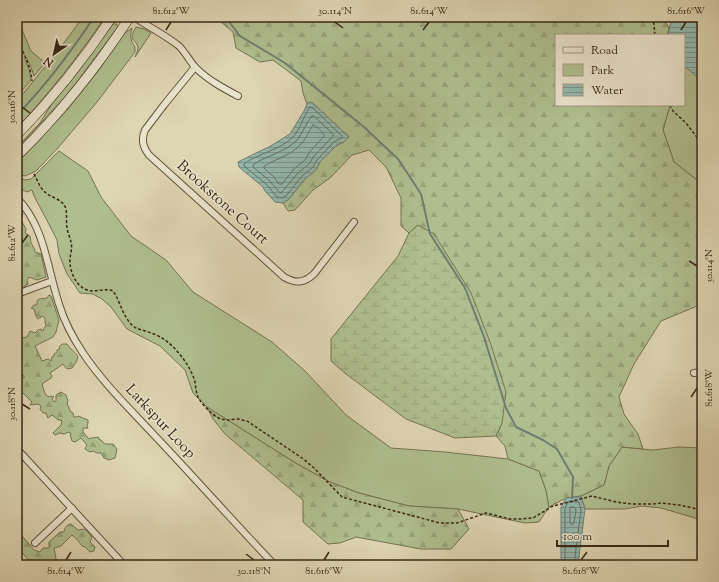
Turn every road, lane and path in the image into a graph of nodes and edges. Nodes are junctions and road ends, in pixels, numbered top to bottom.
1 (112, 17) edge
2 (130, 17) edge
3 (134, 17) edge
4 (654, 17) edge
5 (655, 34) edge
6 (17, 37) edge
7 (195, 67) junction
8 (32, 81) dead end
9 (238, 96) dead end
10 (670, 106) edge
11 (17, 135) edge
12 (702, 144) edge
13 (17, 156) edge
14 (34, 174) dead end
15 (17, 198) edge
16 (354, 222) dead end
17 (52, 280) junction
18 (17, 294) edge
19 (702, 372) edge
20 (694, 373) dead end
21 (17, 449) edge
22 (72, 508) junction
23 (702, 512) edge
24 (35, 543) dead end
25 (124, 565) edge
26 (275, 565) edge

1 - 11 street
2 - 13 street
3 - 7 street
4 - 5 path
6 - 8 path
7 - 9 street
7 - 16 street, Brookstone Court
10 - 12 path
14 - 23 path
15 - 17 street, Larkspur Loop
17 - 18 street
17 - 26 street, Larkspur Loop
19 - 20 street
21 - 22 street
22 - 24 street
22 - 25 street

